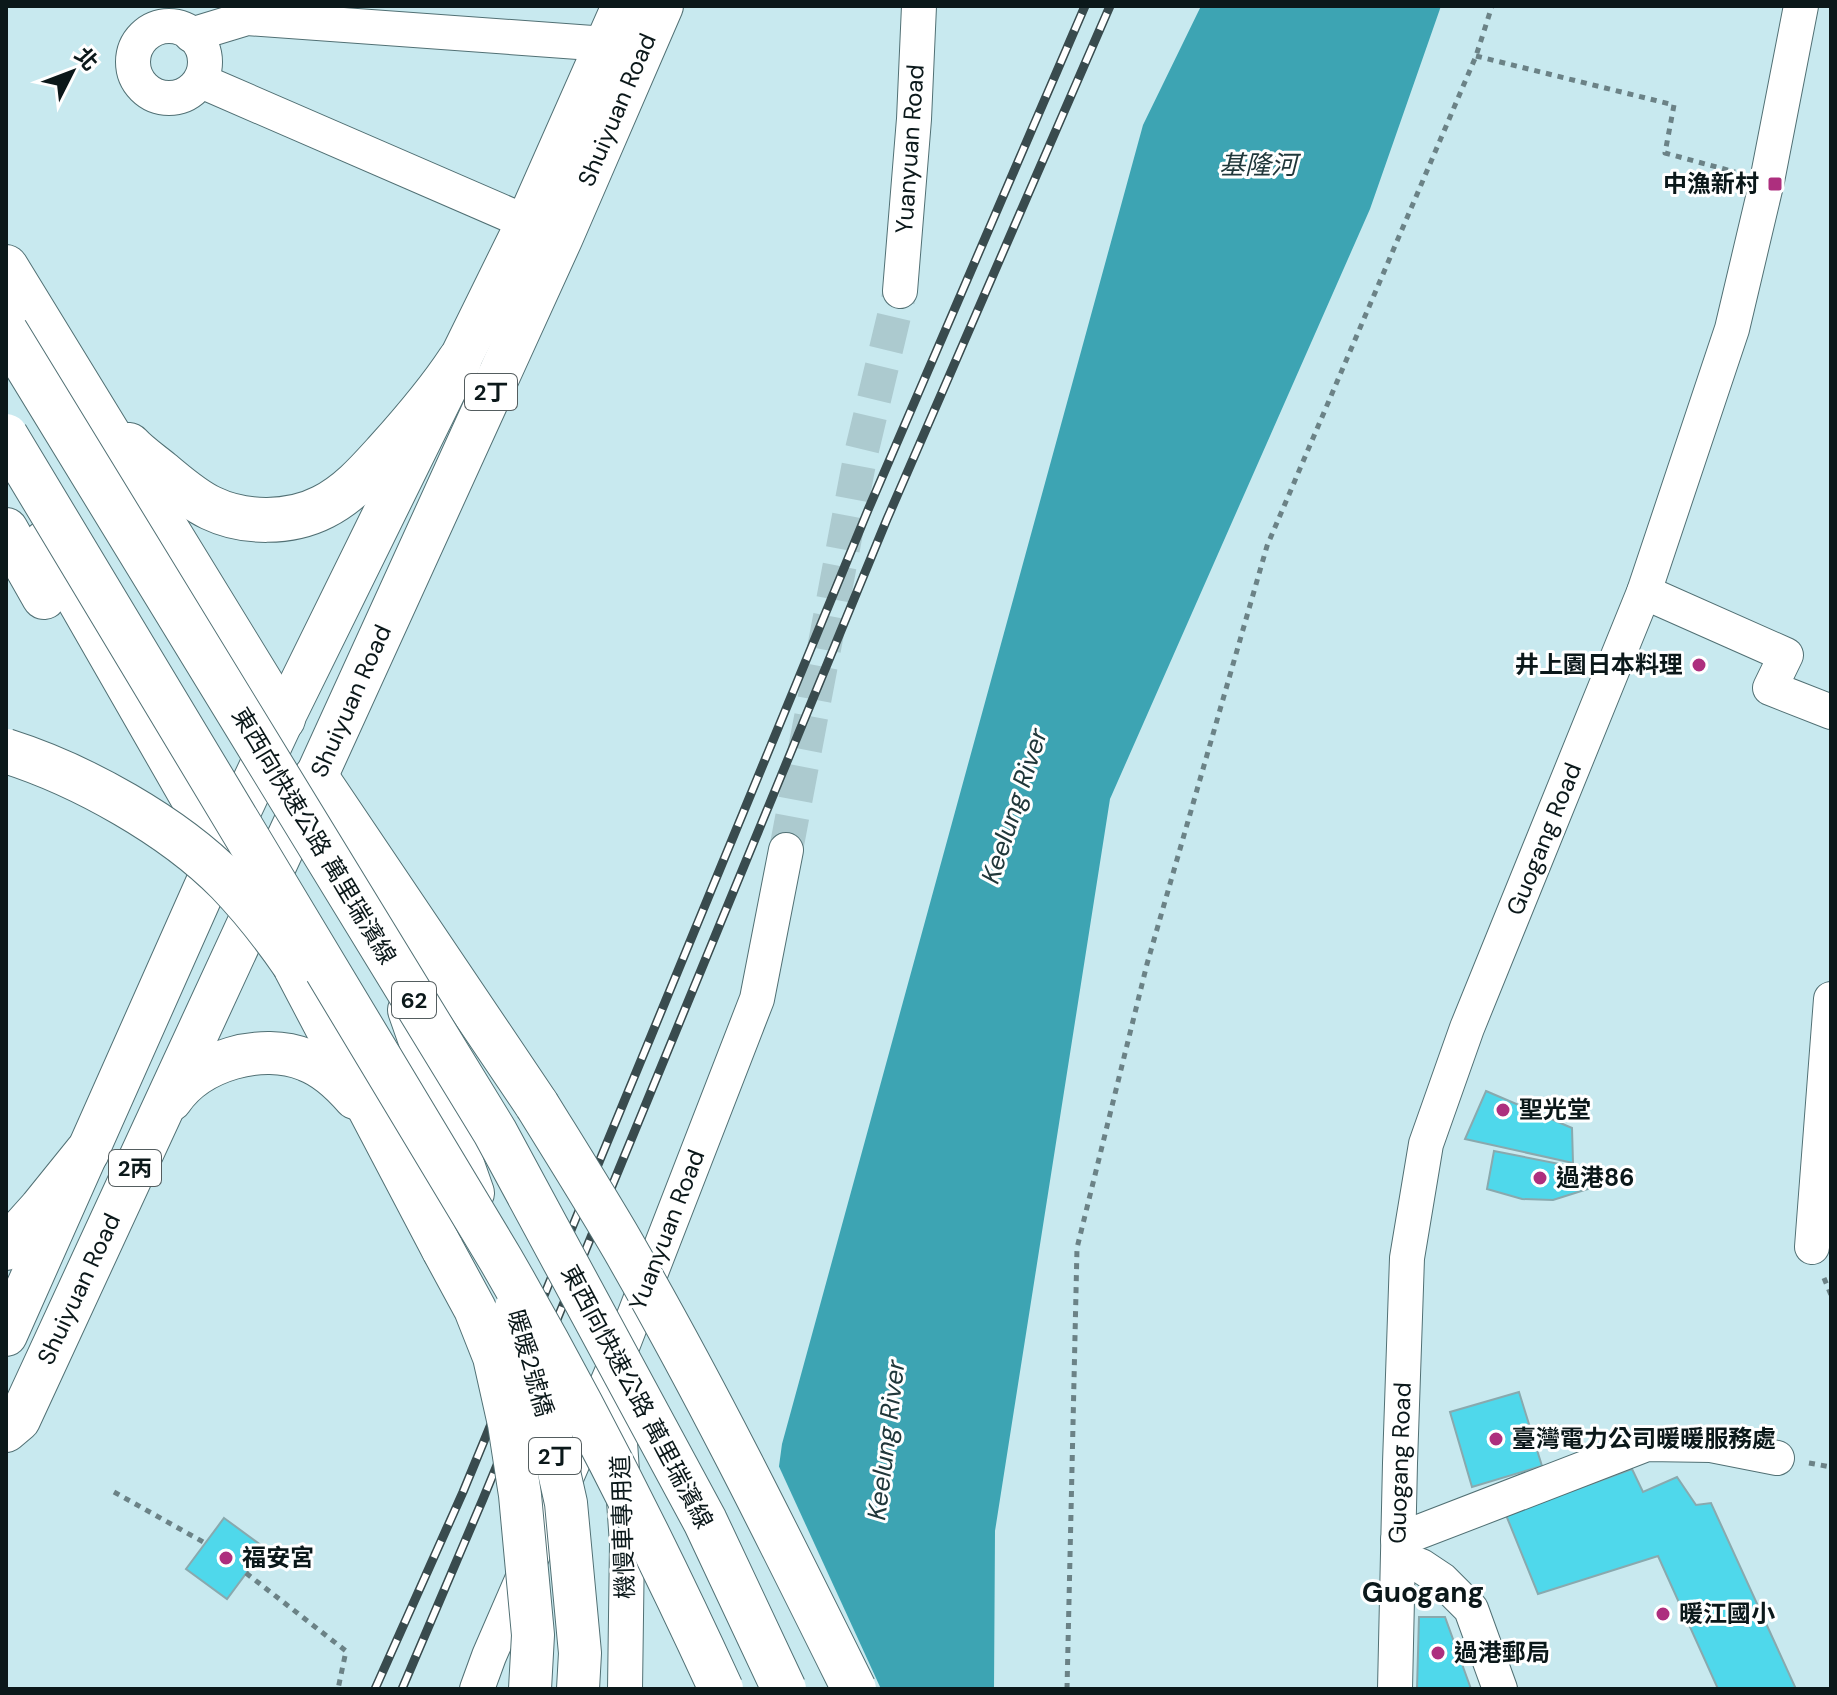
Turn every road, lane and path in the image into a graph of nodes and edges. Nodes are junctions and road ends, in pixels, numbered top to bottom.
1 (623, 6) edge
2 (662, 6) edge
3 (919, 6) edge
4 (1492, 6) edge
5 (1801, 6) edge
6 (191, 35) junction
7 (623, 51) junction
8 (1476, 56) junction
9 (201, 81) junction
10 (1767, 181) junction
11 (544, 230) junction
12 (6, 267) edge
13 (900, 291) tunnel mouth
14 (6, 332) edge
15 (459, 361) junction
16 (82, 392) junction
17 (6, 436) edge
18 (6, 473) edge
19 (6, 530) edge
20 (1644, 592) junction
21 (1831, 712) edge
22 (283, 719) junction
23 (6, 751) edge
24 (316, 777) junction
25 (222, 849) junction
26 (786, 850) tunnel mouth
27 (259, 900) junction
28 (1831, 999) edge
29 (158, 1118) junction
30 (384, 1138) junction
31 (87, 1152) junction
32 (494, 1245) junction
33 (1812, 1247) dead end
34 (6, 1248) edge
35 (6, 1335) edge
36 (615, 1365) junction
37 (6, 1431) edge
38 (1777, 1458) dead end
39 (114, 1492) dead end
40 (205, 1543) dead end
41 (1398, 1548) junction
42 (246, 1573) dead end
43 (338, 1689) edge
44 (477, 1689) edge
45 (530, 1689) edge
46 (578, 1689) edge
47 (625, 1689) edge
48 (721, 1689) edge
49 (784, 1689) edge
50 (854, 1689) edge
51 (1067, 1689) edge
52 (1395, 1689) edge
53 (1500, 1689) edge

1 - 7 main road, Shuiyuan Road / 2丁
2 - 7 main road, Shuiyuan Road / 2丁
3 - 13 street, Yuanyuan Road
4 - 8 path
5 - 10 street, Guogang Road
6 - 7 street
6 - 9 street
6 - 9 street
7 - 11 main road, Shuiyuan Road / 2丁
8 - 10 path
8 - 51 path
9 - 11 street
10 - 20 street, Guogang Road
11 - 15 main road, Shuiyuan Road / 2丁
11 - 24 main road, Shuiyuan Road / 2丁
12 - 16 highway
14 - 49 highway, 東西向快速公路 萬里瑞濱線 / 62, bridge
15 - 16 highway
15 - 22 main road, Shuiyuan Road / 2丁
16 - 22 highway
17 - 32 highway, 62, bridge
18 - 25 highway
19 - 25 highway
20 - 21 street
20 - 41 street, Guogang Road
22 - 24 main road
22 - 25 main road, Shuiyuan Road / 2丁
23 - 32 highway, bridge
24 - 27 main road, Shuiyuan Road / 2丁
24 - 32 main road, 2丁
24 - 50 highway, bridge
25 - 27 main road, 2丁
25 - 31 main road, Shuiyuan Road / 2丙
26 - 36 street, Yuanyuan Road
27 - 29 main road, Shuiyuan Road / 2丙
27 - 30 main road, 2丁
28 - 33 street
29 - 30 main road
29 - 37 main road, Shuiyuan Road / 2丙
30 - 45 main road, 暖暖2號橋 / 2丁, bridge
31 - 34 highway
31 - 35 main road, Shuiyuan Road / 2丙
32 - 46 main road, 暖暖2號橋 / 2丁, bridge
32 - 48 highway, 62, bridge
36 - 44 street, Yuanyuan Road
36 - 47 street, 機慢車專用道
38 - 41 street
39 - 40 path
41 - 52 street, Guogang Road
41 - 53 street
42 - 43 path

